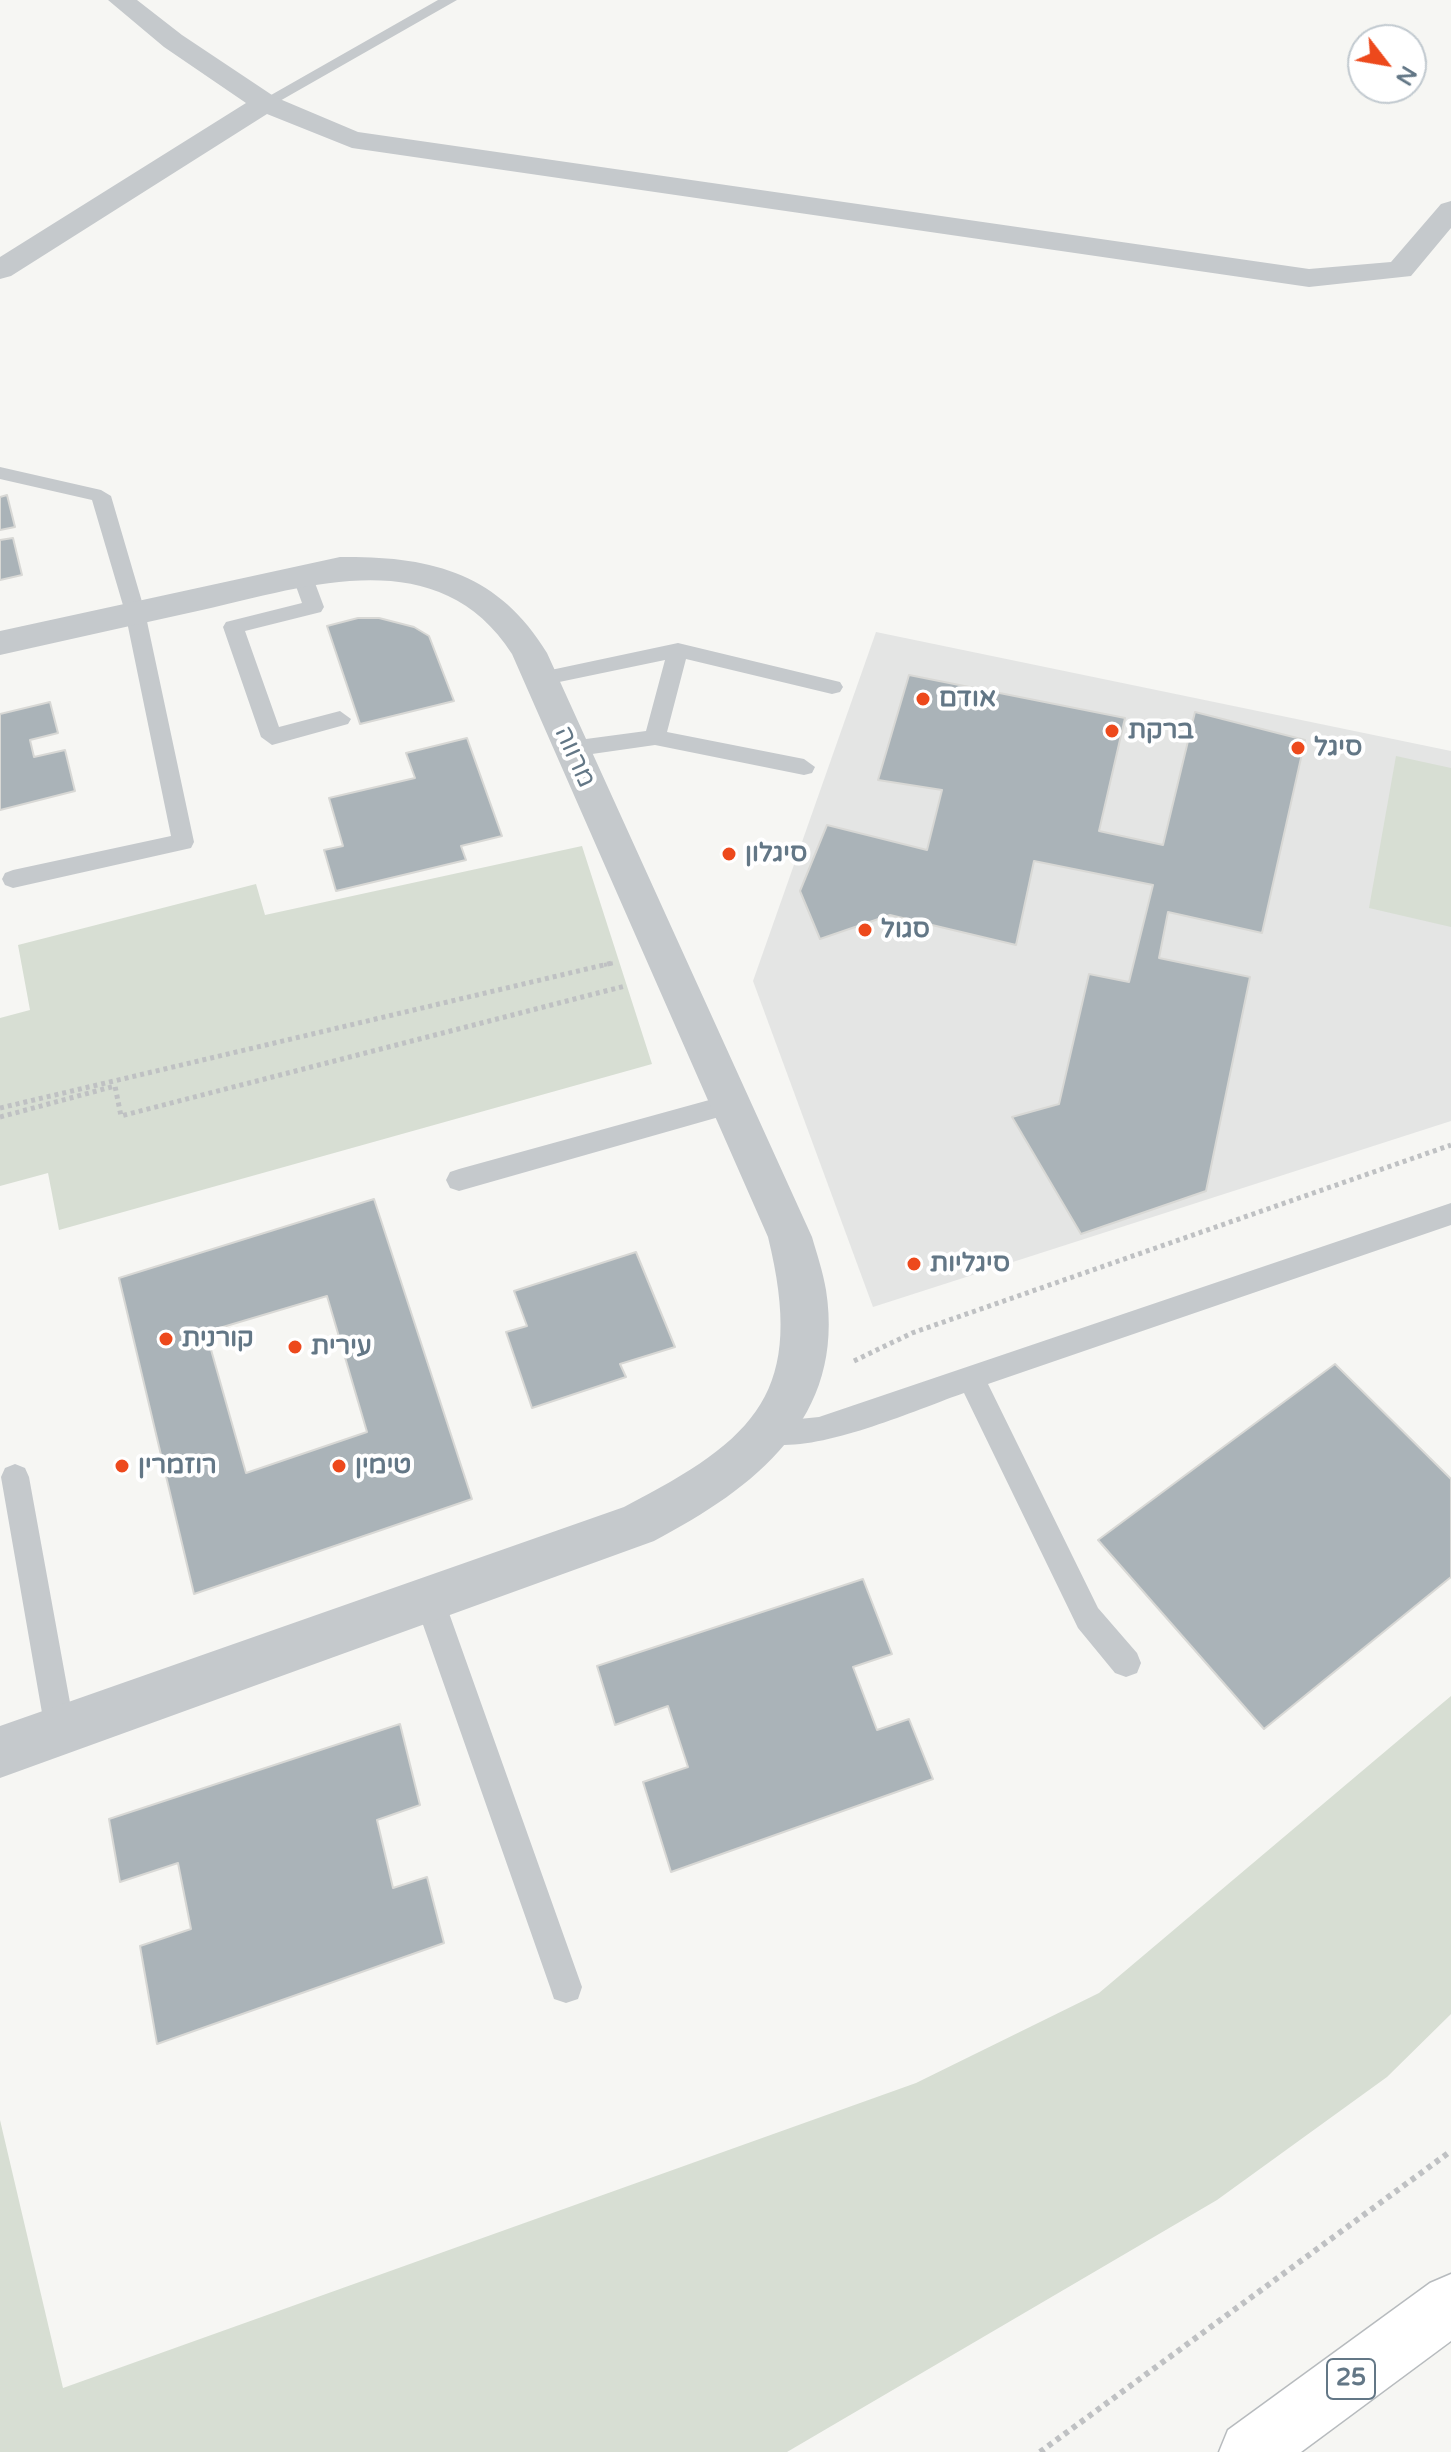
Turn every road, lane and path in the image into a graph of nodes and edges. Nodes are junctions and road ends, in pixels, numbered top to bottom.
1 (121, 0) edge
2 (449, 0) edge
3 (265, 103) junction
4 (1451, 210) edge
5 (0, 270) edge
6 (0, 473) edge
7 (302, 575) junction
8 (135, 612) junction
9 (0, 643) edge
10 (678, 650) junction
11 (540, 679) junction
12 (832, 687) dead end
13 (340, 719) dead end
14 (655, 737) junction
15 (571, 749) junction
16 (804, 767) dead end
17 (13, 879) dead end
18 (667, 963) junction
19 (731, 1104) junction
20 (0, 1108) edge
21 (0, 1117) edge
22 (1451, 1145) edge
23 (459, 1180) dead end
24 (1451, 1214) edge
25 (970, 1376) junction
26 (795, 1389) junction
27 (769, 1432) junction
28 (15, 1477) dead end
29 (429, 1599) junction
30 (1126, 1663) dead end
31 (60, 1730) junction
32 (0, 1752) edge
33 (566, 1987) dead end
34 (1451, 2151) edge
35 (1451, 2304) edge
36 (1040, 2452) edge
37 (1250, 2452) edge

1 - 3 street
2 - 3 lane
3 - 4 street
3 - 5 street
6 - 8 lane
7 - 8 street, מרווה
7 - 11 street, מרווה
7 - 13 lane
8 - 9 street, מרווה
8 - 17 lane
10 - 11 lane
10 - 12 lane
10 - 14 lane
11 - 15 street, מרווה
14 - 15 lane
14 - 16 lane
15 - 18 street, מרווה
18 - 19 street, מרווה
18 - 20 path
18 - 21 path
19 - 23 lane
19 - 26 street, מרווה
22 - 26 path
24 - 25 lane
25 - 27 lane
25 - 30 lane
26 - 27 street
27 - 29 street
28 - 31 lane
29 - 31 street
29 - 33 lane
31 - 32 street
34 - 36 path
35 - 37 highway, 25

